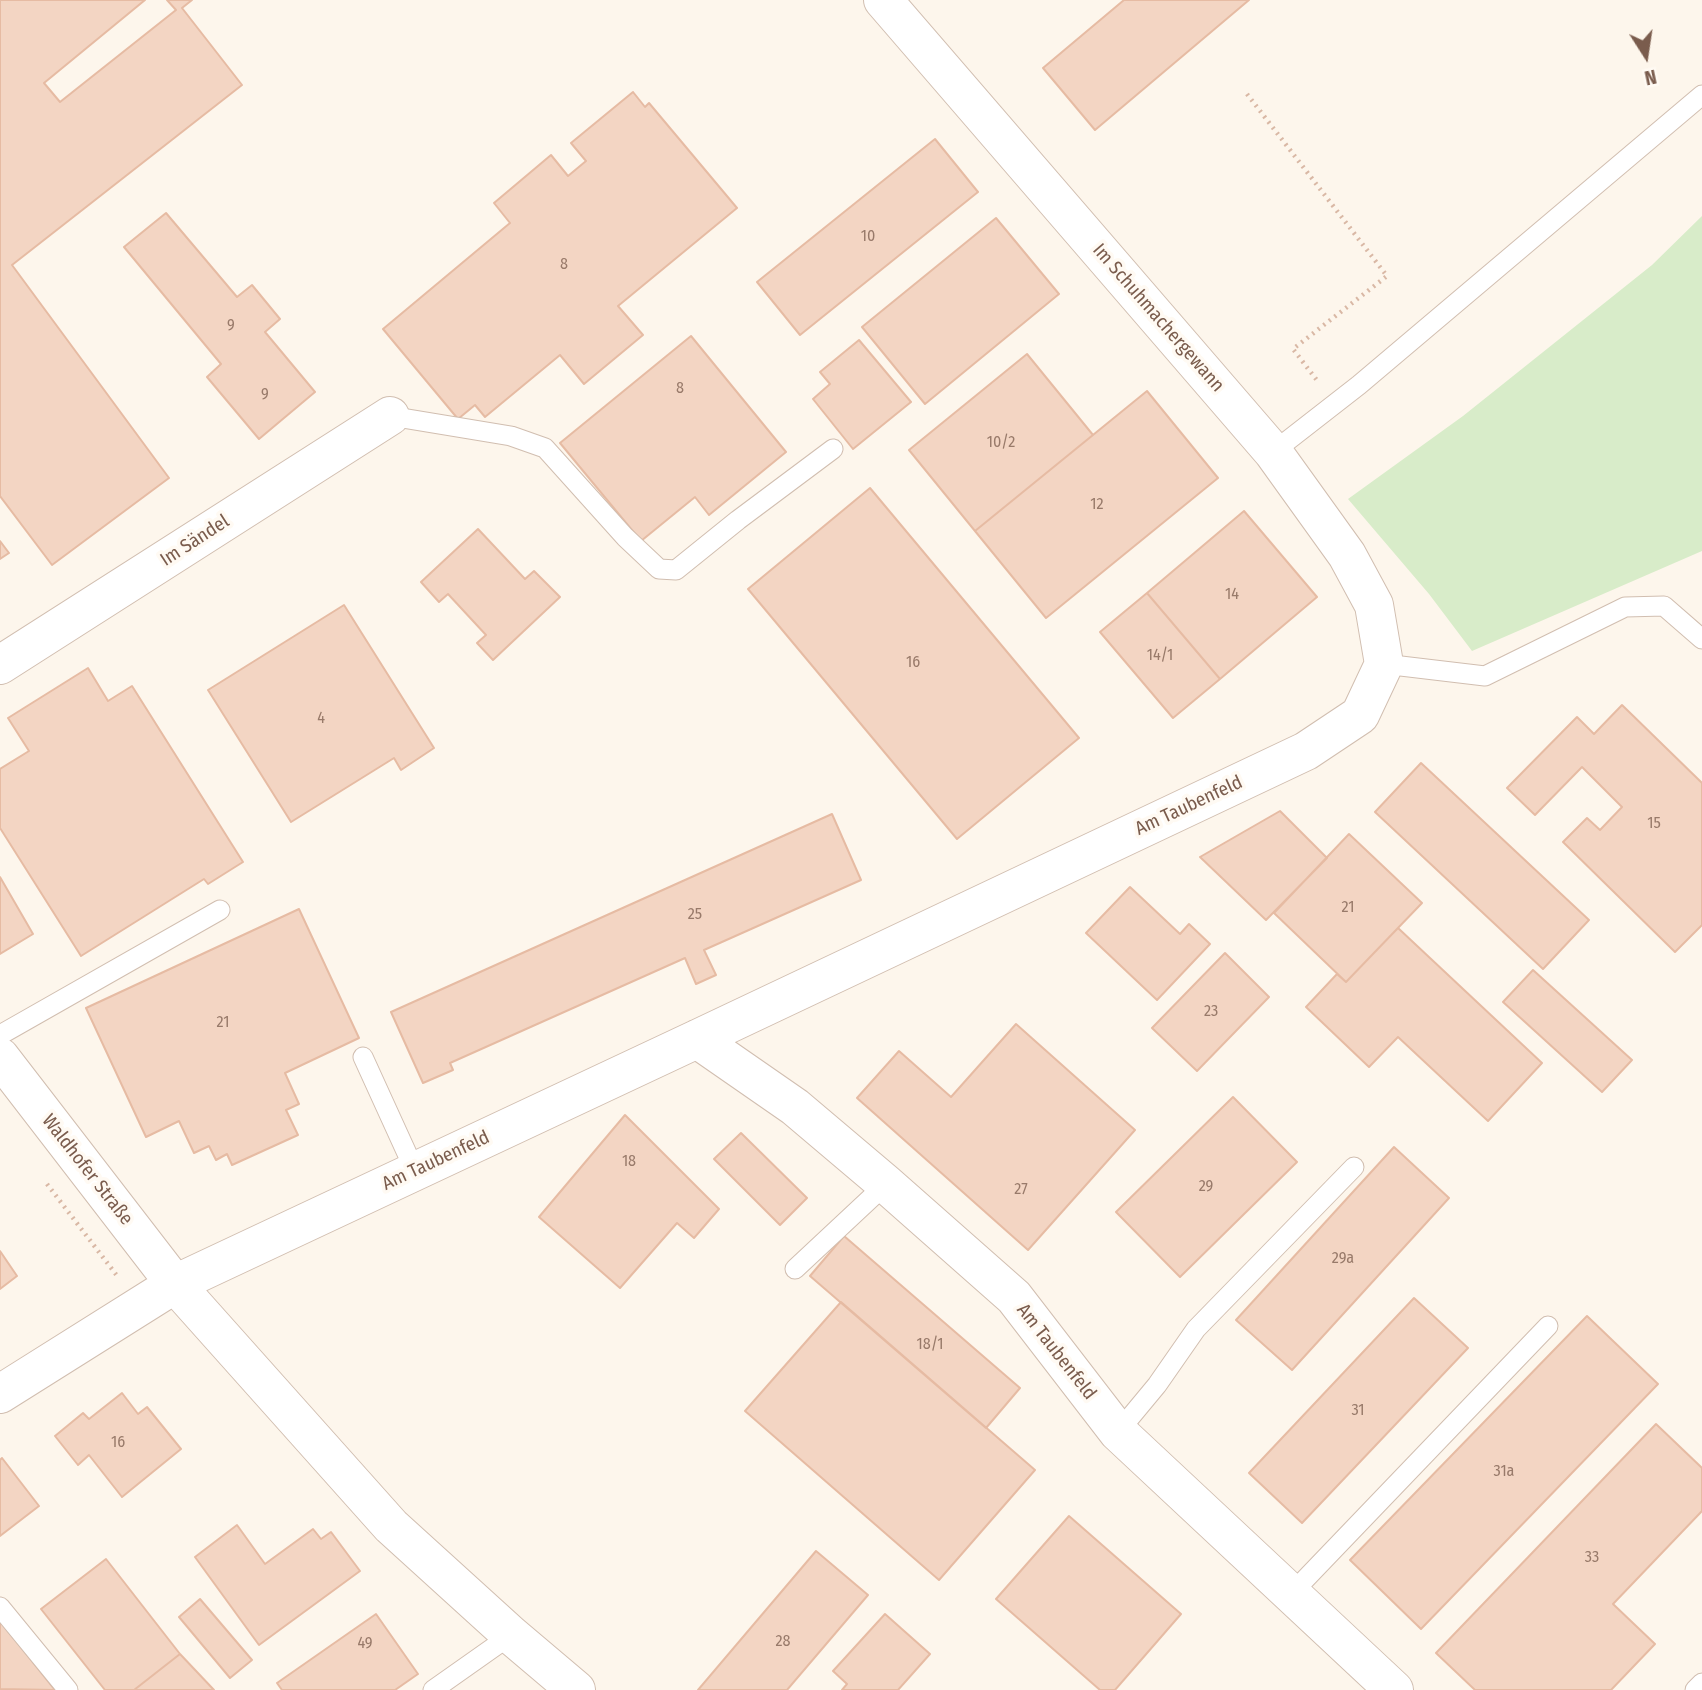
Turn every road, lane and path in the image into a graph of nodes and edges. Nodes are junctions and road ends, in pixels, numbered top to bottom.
1 (883, 0) edge
2 (1247, 94) dead end
3 (1702, 95) edge
4 (1335, 404) junction
5 (390, 416) joint
6 (833, 449) dead end
7 (1273, 452) junction
8 (1702, 639) edge
9 (1384, 664) junction
10 (0, 665) edge
11 (220, 910) dead end
12 (0, 1035) edge
13 (697, 1039) junction
14 (0, 1057) edge
15 (363, 1058) dead end
16 (1354, 1167) dead end
17 (415, 1171) junction
18 (41, 1176) dead end
19 (886, 1184) junction
20 (794, 1269) dead end
21 (175, 1284) junction
22 (140, 1306) junction
23 (1548, 1326) dead end
24 (0, 1394) edge
25 (1118, 1432) junction
26 (1291, 1594) junction
27 (0, 1607) edge
28 (511, 1635) junction
29 (1702, 1683) edge
30 (68, 1690) edge
31 (433, 1690) edge
32 (576, 1690) edge
33 (1394, 1690) edge
34 (1695, 1690) edge

1 - 7 street, Im Schuhmachergewann
2 - 4 path
3 - 4 lane
4 - 7 lane
5 - 6 lane
5 - 10 street, Im Sändel
7 - 9 street, Im Schuhmachergewann
8 - 9 lane
9 - 13 street, Am Taubenfeld
11 - 12 lane
13 - 17 street, Am Taubenfeld
13 - 19 street, Am Taubenfeld
14 - 21 street, Waldhofer Straße
15 - 17 lane
16 - 25 lane
17 - 21 street, Am Taubenfeld
18 - 22 path
19 - 20 lane
19 - 25 street, Am Taubenfeld
21 - 22 street, Am Taubenfeld
21 - 28 street
22 - 24 street, Am Taubenfeld
23 - 26 lane
25 - 26 street, Am Taubenfeld
26 - 33 street, Am Taubenfeld
27 - 30 lane
28 - 31 lane
28 - 32 street
29 - 34 lane

